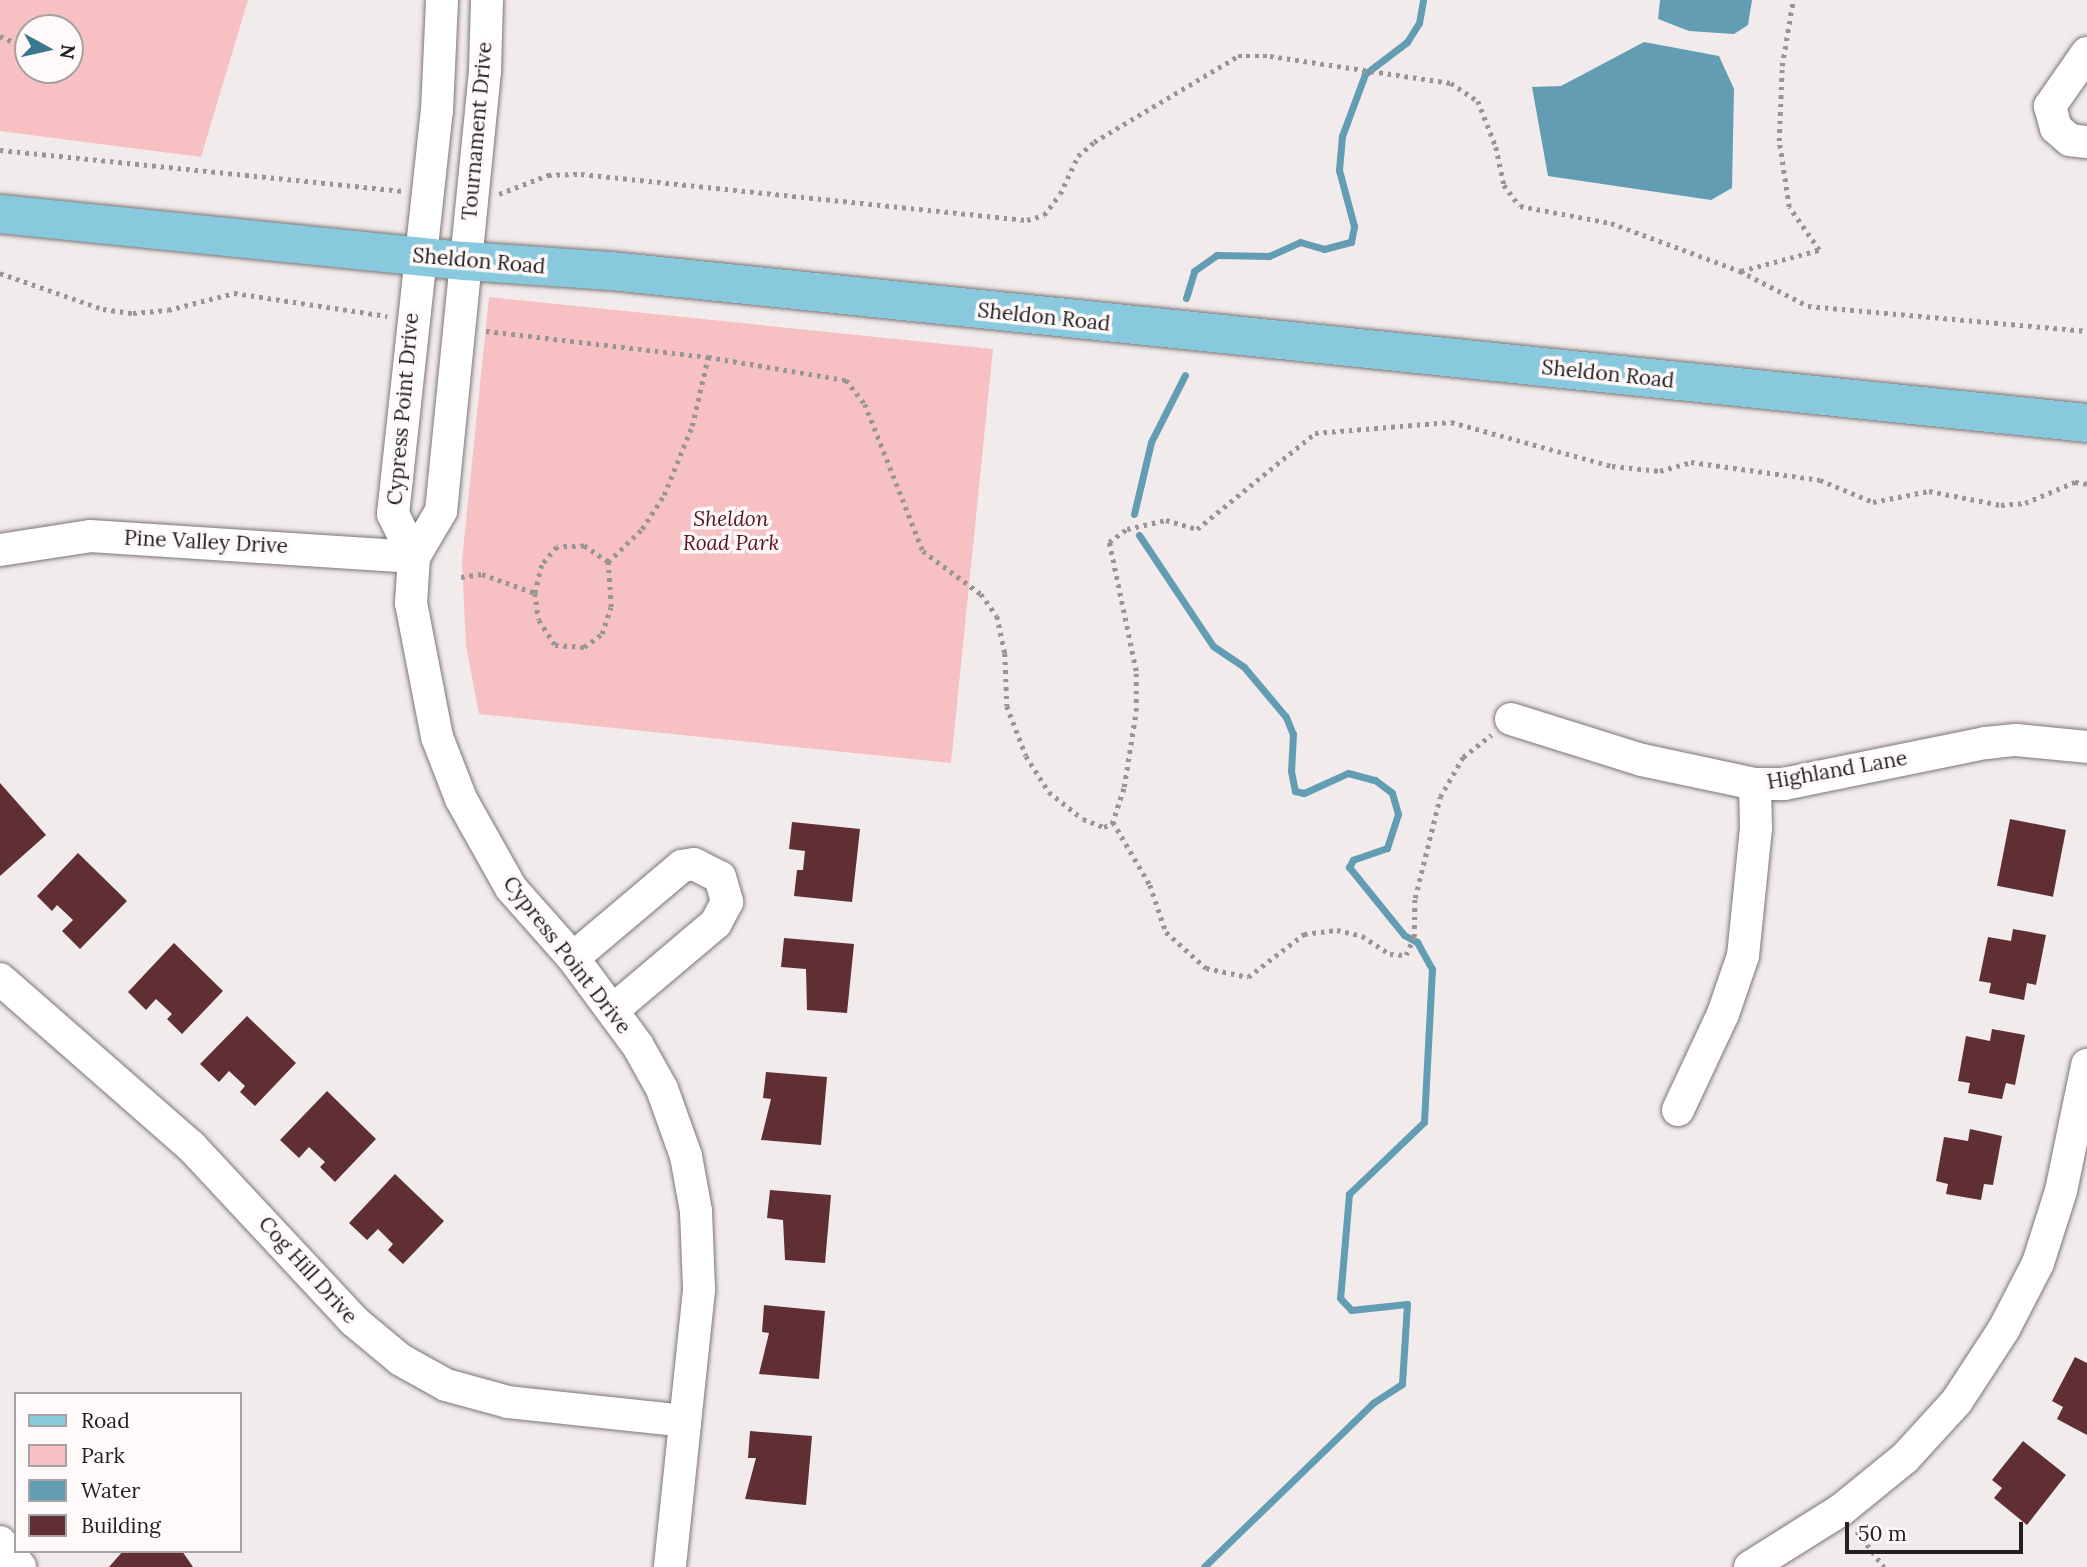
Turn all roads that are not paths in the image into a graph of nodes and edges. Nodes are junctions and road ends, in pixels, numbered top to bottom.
1 (443, 0) edge
2 (486, 0) edge
3 (2087, 56) edge
4 (2087, 142) edge
5 (0, 214) edge
6 (418, 256) junction
7 (465, 261) junction
8 (2087, 423) edge
9 (0, 550) edge
10 (414, 557) junction
11 (1511, 719) road end
12 (2087, 747) edge
13 (1755, 784) junction
14 (573, 958) junction
15 (0, 979) edge
16 (613, 1010) junction
17 (2087, 1065) edge
18 (1678, 1110) dead end
19 (685, 1421) junction
20 (0, 1542) edge
21 (20, 1567) edge
22 (670, 1567) edge
23 (1750, 1567) edge

1 - 6 street, Tournament Drive
2 - 7 street, Tournament Drive
3 - 4 street
5 - 6 main road, Sheldon Road
6 - 7 main road, Sheldon Road
6 - 10 street, Cypress Point Drive
7 - 8 main road, Sheldon Road
7 - 10 street, Cypress Point Drive
9 - 10 street, Pine Valley Drive
10 - 14 street, Cypress Point Drive
11 - 13 street, Highland Lane
12 - 13 street, Highland Lane
13 - 18 street
14 - 16 street, Cypress Point Drive
14 - 16 street
15 - 19 street, Cog Hill Drive
16 - 19 street, Cypress Point Drive
17 - 23 street
19 - 22 street, Cypress Point Drive
20 - 21 street

